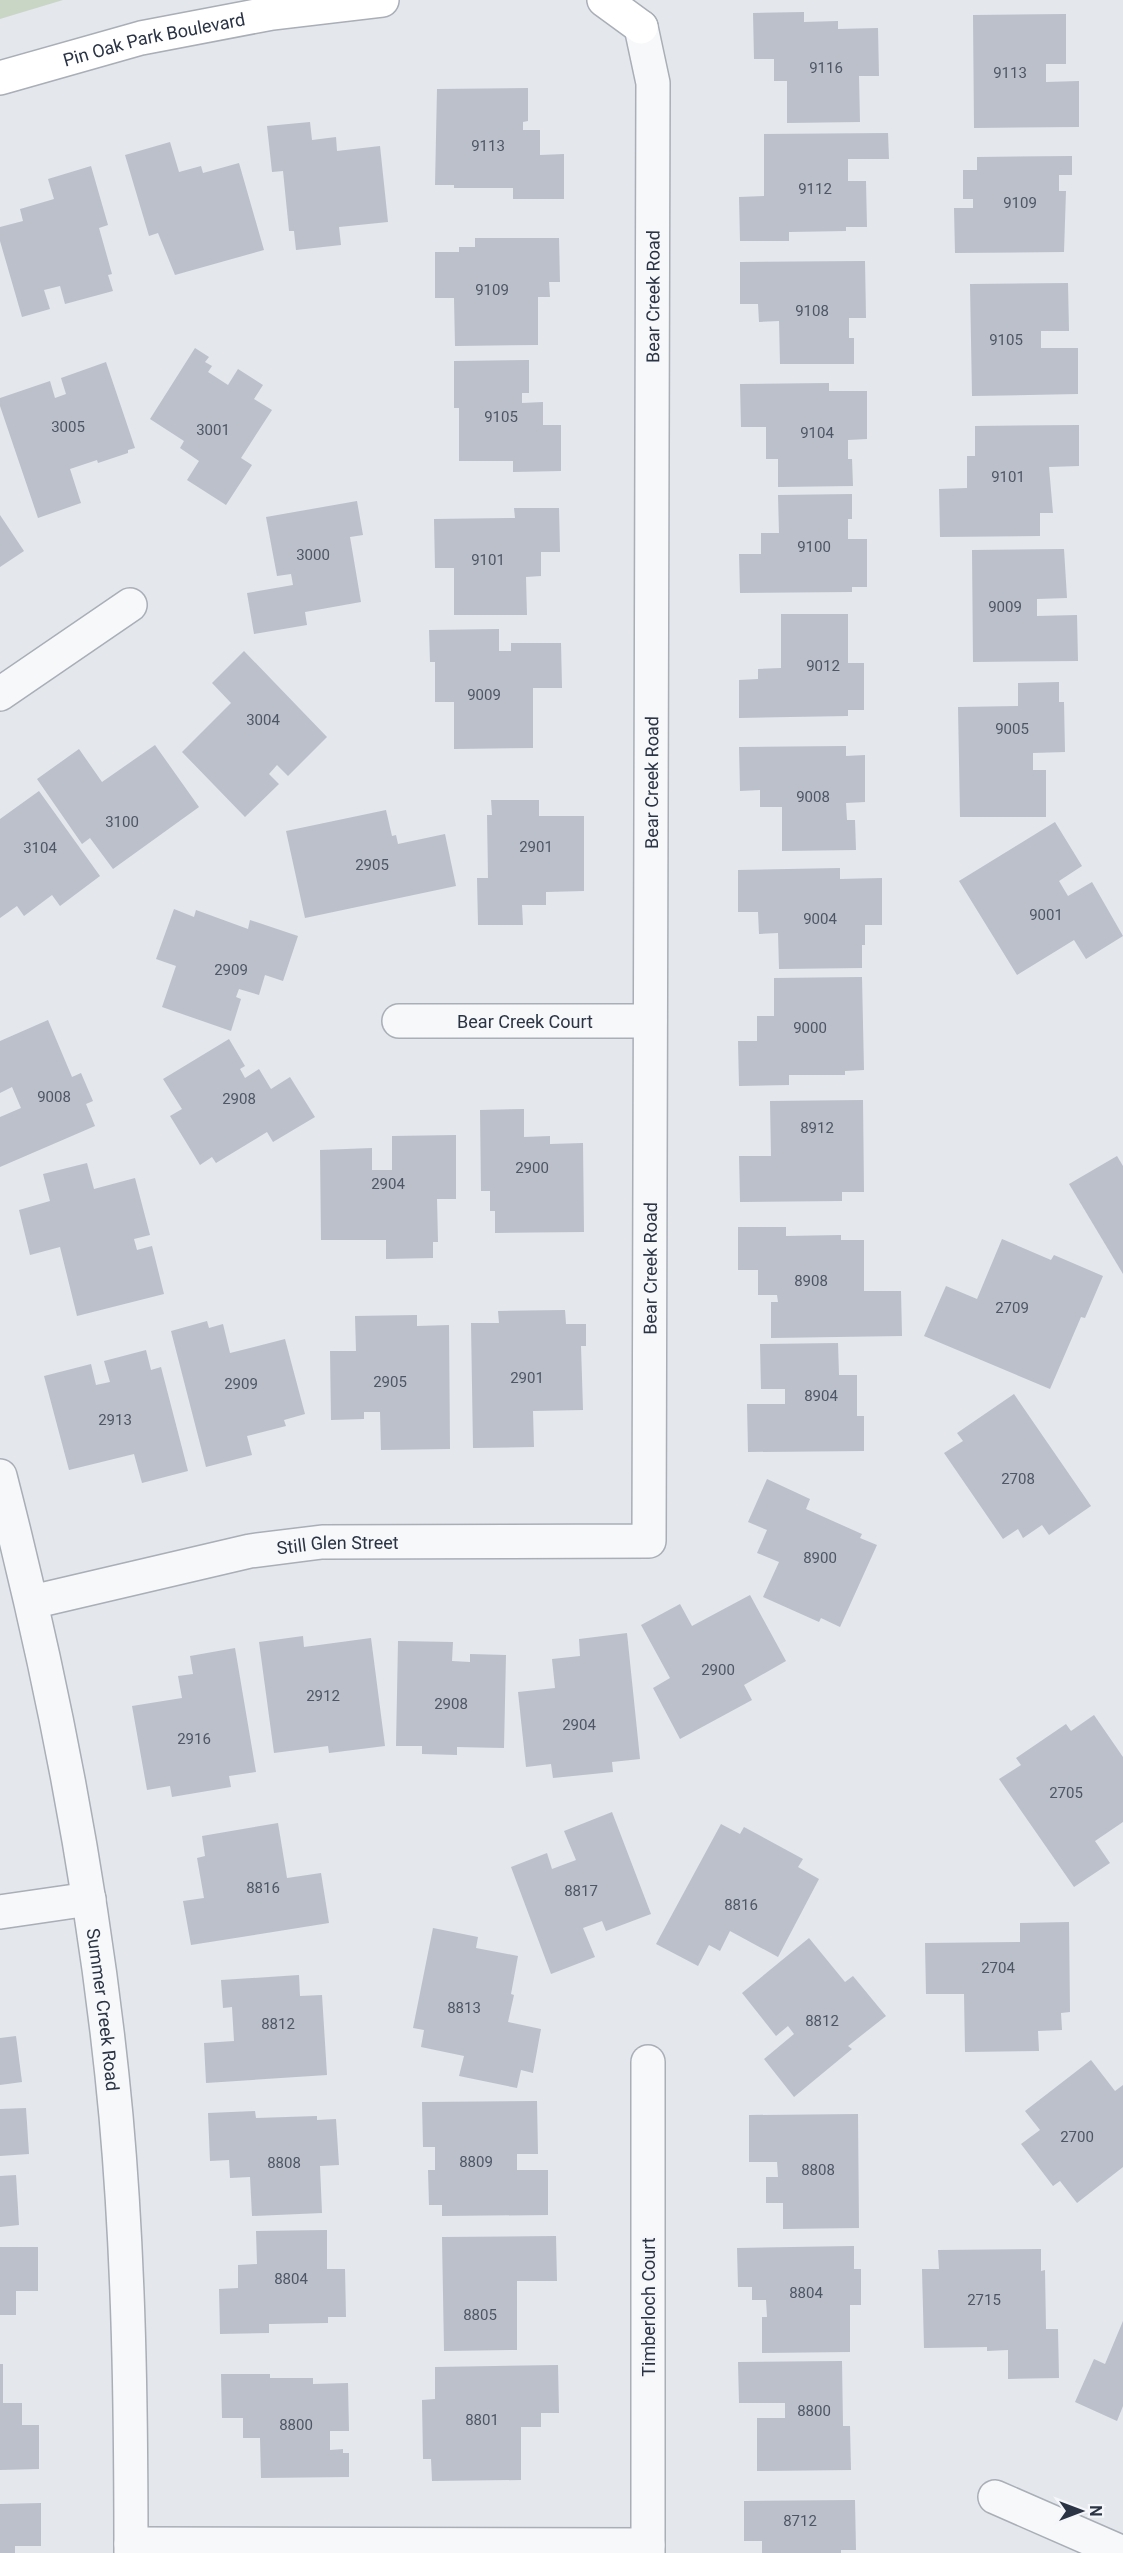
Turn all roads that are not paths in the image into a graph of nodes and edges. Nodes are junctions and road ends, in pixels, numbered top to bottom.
1 (382, 0) edge
2 (604, 0) edge
3 (0, 78) edge
4 (130, 605) dead end
5 (0, 694) edge
6 (399, 1021) dead end
7 (650, 1021) junction
8 (0, 1476) edge
9 (650, 1541) joint
10 (32, 1602) junction
11 (89, 1899) junction
12 (0, 1912) edge
13 (648, 2062) dead end
14 (995, 2497) dead end
15 (131, 2549) edge
16 (648, 2549) edge
17 (1123, 2553) edge

1 - 3 street, Pin Oak Park Boulevard
2 - 7 street, Bear Creek Road
4 - 5 street
6 - 7 street, Bear Creek Court
7 - 9 street, Bear Creek Road
8 - 10 street, Summer Creek Road
9 - 10 street, Still Glen Street
10 - 11 street, Summer Creek Road
11 - 12 street
11 - 15 street, Summer Creek Road
13 - 16 street, Timberloch Court
14 - 17 street
15 - 16 street

